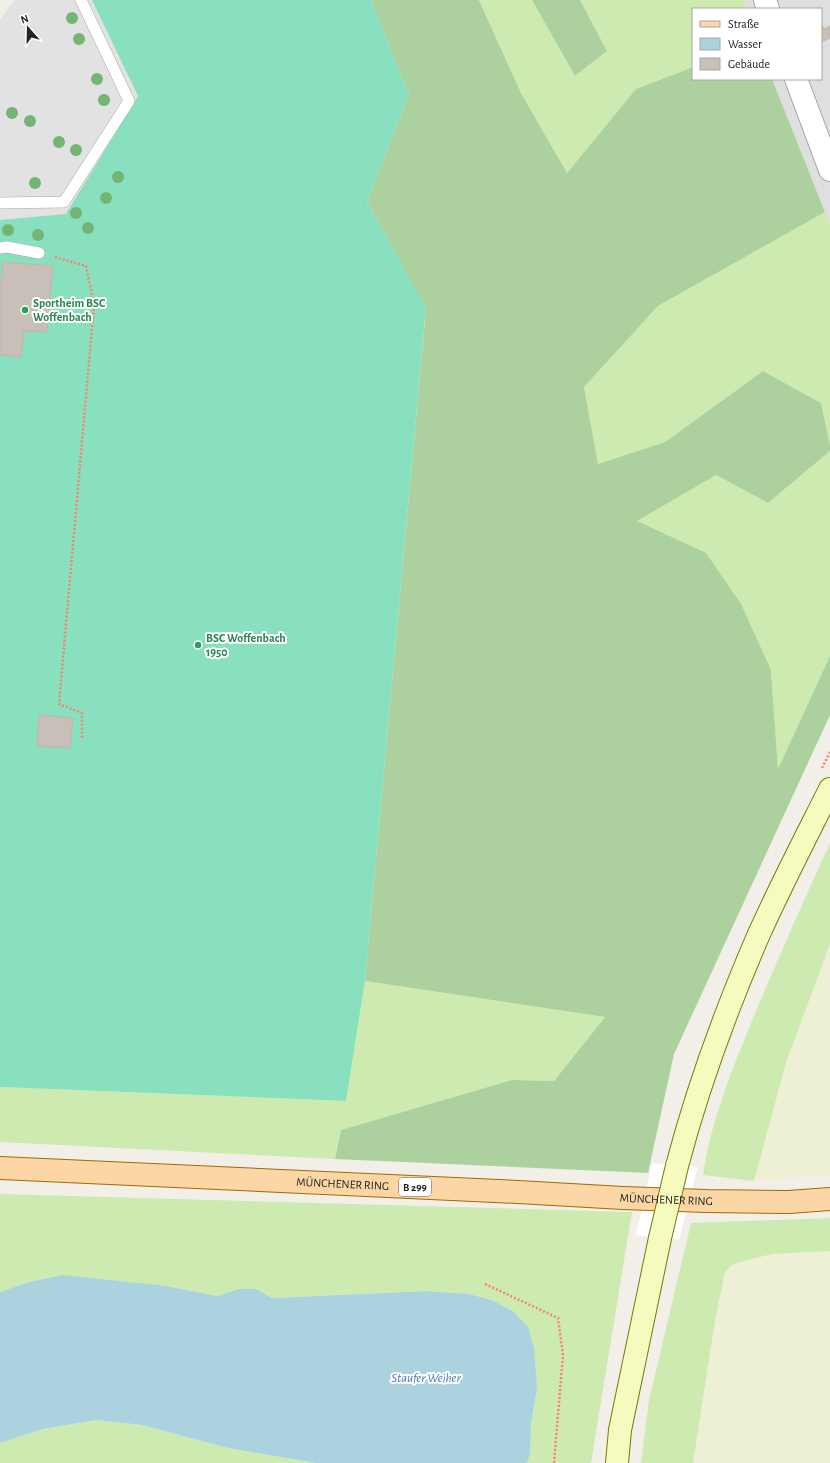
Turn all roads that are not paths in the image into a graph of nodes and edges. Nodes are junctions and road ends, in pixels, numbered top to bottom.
1 (81, 0) edge
2 (796, 80) edge
3 (825, 139) edge
4 (830, 170) edge
5 (0, 203) edge
6 (0, 248) edge
7 (39, 253) road end
8 (830, 789) edge
9 (0, 1168) edge
10 (830, 1199) edge
11 (617, 1463) edge

1 - 5 lane
2 - 3 street
3 - 4 street
6 - 7 lane
8 - 11 street, bridge
9 - 10 main road, MÜNCHENER RING / B 299

